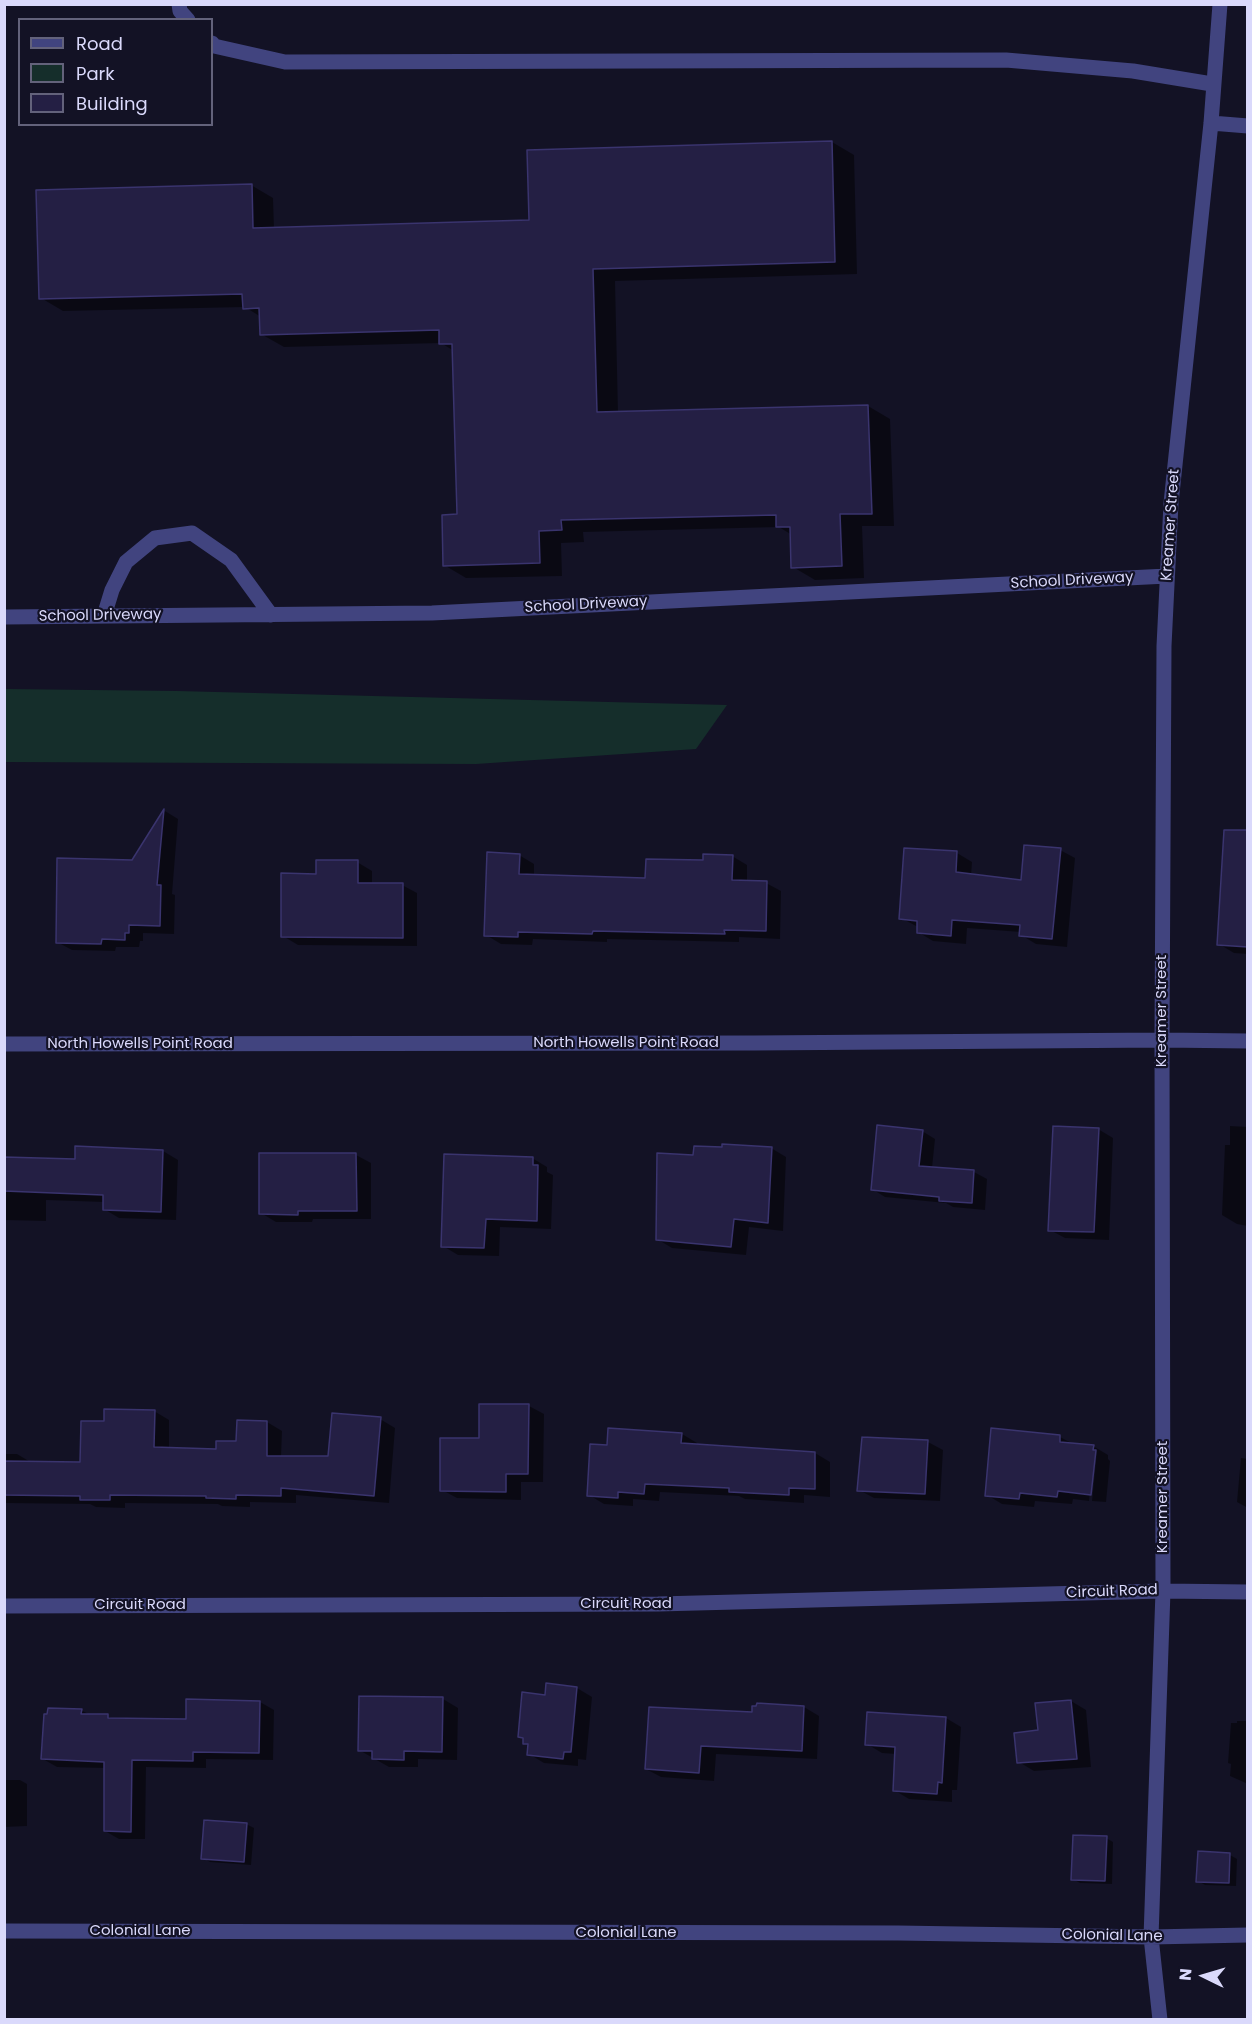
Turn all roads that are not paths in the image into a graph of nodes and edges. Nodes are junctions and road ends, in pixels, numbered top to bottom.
1 (179, 4) edge
2 (1220, 4) edge
3 (186, 18) edge
4 (213, 44) edge
5 (1212, 84) junction
6 (1211, 123) junction
7 (1248, 126) edge
8 (1167, 576) junction
9 (271, 615) junction
10 (104, 616) junction
11 (4, 617) edge
12 (1162, 1040) junction
13 (1248, 1041) edge
14 (4, 1044) edge
15 (1163, 1591) junction
16 (1248, 1592) edge
17 (4, 1606) edge
18 (4, 1931) edge
19 (1248, 1935) edge
20 (1151, 1937) junction
21 (1160, 2019) edge

1 - 3 street
2 - 5 street, Kreamer Street
4 - 5 street
5 - 6 street, Kreamer Street
6 - 7 street
6 - 8 street, Kreamer Street
8 - 9 street, School Driveway
8 - 12 street, Kreamer Street
9 - 10 street, School Driveway
9 - 10 street
10 - 11 street, School Driveway
12 - 13 street, North Howells Point Road
12 - 14 street, North Howells Point Road
12 - 15 street, Kreamer Street
15 - 16 street, Circuit Road
15 - 17 street, Circuit Road
15 - 20 street, Kreamer Street
18 - 20 street, Colonial Lane
19 - 20 street, Colonial Lane
20 - 21 street, Kreamer Street

